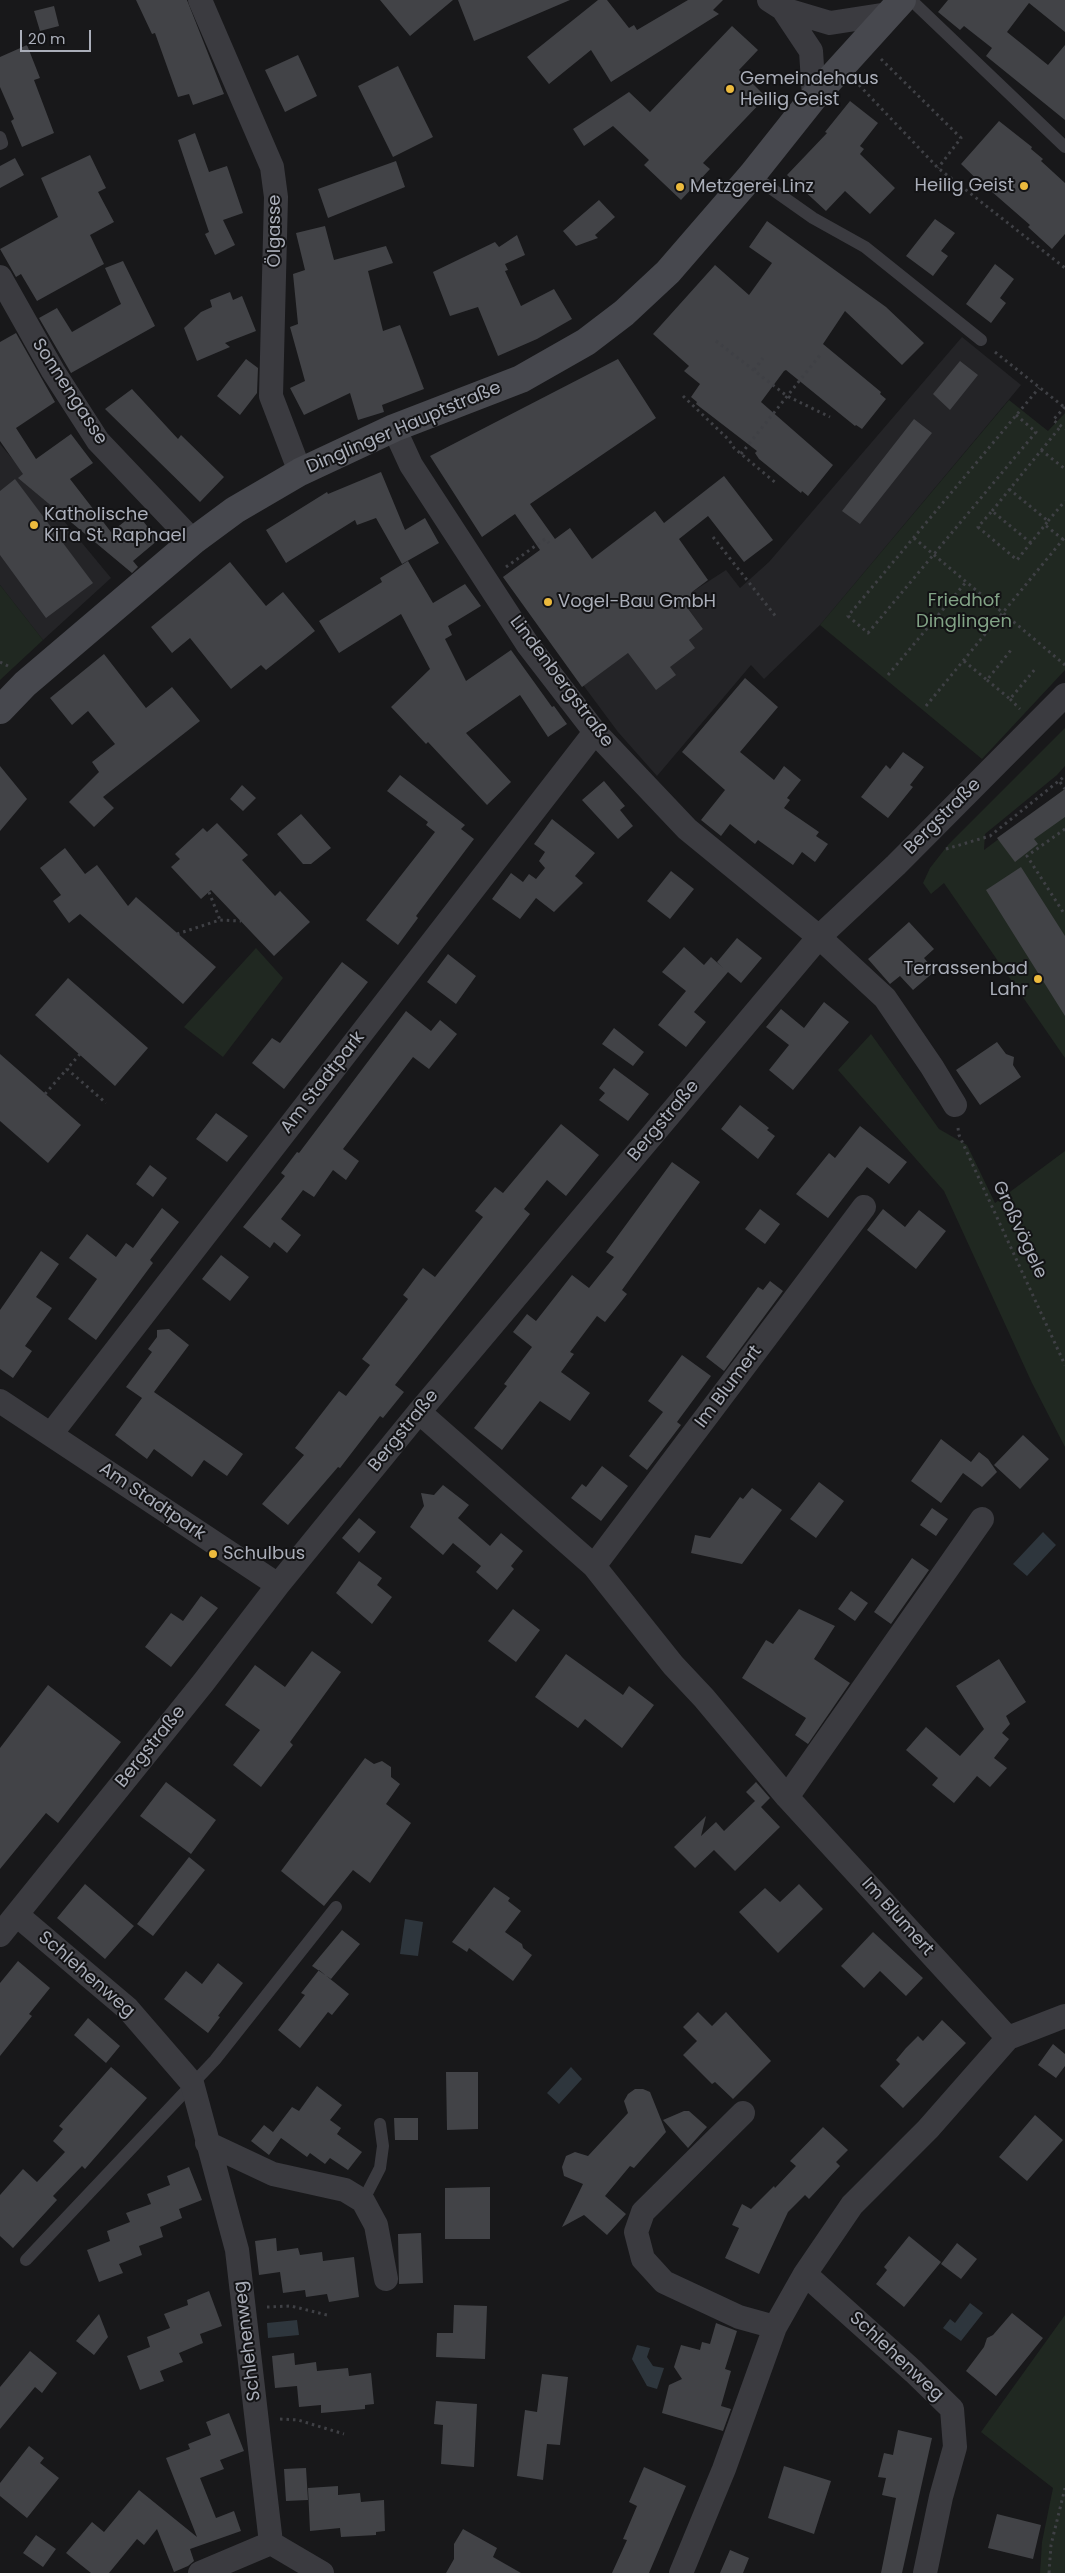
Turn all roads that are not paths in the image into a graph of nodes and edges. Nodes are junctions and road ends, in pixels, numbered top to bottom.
1 (200, 0) edge
2 (776, 5) edge
3 (900, 5) edge
4 (814, 97) junction
5 (0, 137) edge
6 (0, 144) edge
7 (1065, 147) edge
8 (752, 175) junction
9 (0, 277) edge
10 (981, 340) road end
11 (394, 428) junction
12 (300, 472) junction
13 (193, 541) junction
14 (1065, 695) edge
15 (0, 710) edge
16 (594, 732) junction
17 (820, 937) junction
18 (954, 1105) road end
19 (864, 1207) dead end
20 (0, 1400) edge
21 (419, 1412) junction
22 (51, 1434) junction
23 (982, 1519) dead end
24 (594, 1566) junction
25 (278, 1585) junction
26 (787, 1797) junction
27 (336, 1907) dead end
28 (17, 1915) junction
29 (0, 1935) edge
30 (1065, 2016) edge
31 (1008, 2038) junction
32 (192, 2083) junction
33 (743, 2113) dead end
34 (380, 2124) dead end
35 (207, 2143) junction
36 (363, 2201) junction
37 (26, 2260) dead end
38 (806, 2274) junction
39 (386, 2279) dead end
40 (774, 2327) junction
41 (271, 2543) junction
42 (200, 2573) edge
43 (322, 2573) edge
44 (681, 2573) edge
45 (925, 2573) edge

1 - 12 street, Ölgasse
2 - 3 street
2 - 4 street
3 - 4 street, Dinglinger Hauptstraße
3 - 7 lane
4 - 8 street, Dinglinger Hauptstraße
5 - 6 lane
8 - 10 lane
8 - 11 street, Dinglinger Hauptstraße
9 - 13 street, Sonnengasse
11 - 12 street, Dinglinger Hauptstraße
11 - 16 street, Lindenbergstraße
12 - 13 street, Dinglinger Hauptstraße
13 - 15 street, Dinglinger Hauptstraße
14 - 17 street, Bergstraße
16 - 17 street, Lindenbergstraße
16 - 22 street, Am Stadtpark
17 - 18 street
17 - 21 street, Bergstraße
19 - 24 street, Im Blumert
20 - 22 street, Am Stadtpark
21 - 24 street, Im Blumert
21 - 25 street, Bergstraße
22 - 25 street, Am Stadtpark
23 - 26 street
24 - 26 street, Im Blumert
25 - 28 street, Bergstraße
26 - 31 street, Im Blumert
27 - 32 lane
28 - 29 street, Bergstraße
28 - 32 street, Schlehenweg
30 - 31 street
31 - 38 street
32 - 35 street, Schlehenweg
32 - 37 lane
33 - 40 street
34 - 36 lane
35 - 36 street
35 - 41 street, Schlehenweg
36 - 39 street
38 - 40 street
38 - 45 street, Schlehenweg
40 - 44 street
41 - 42 street
41 - 43 street

